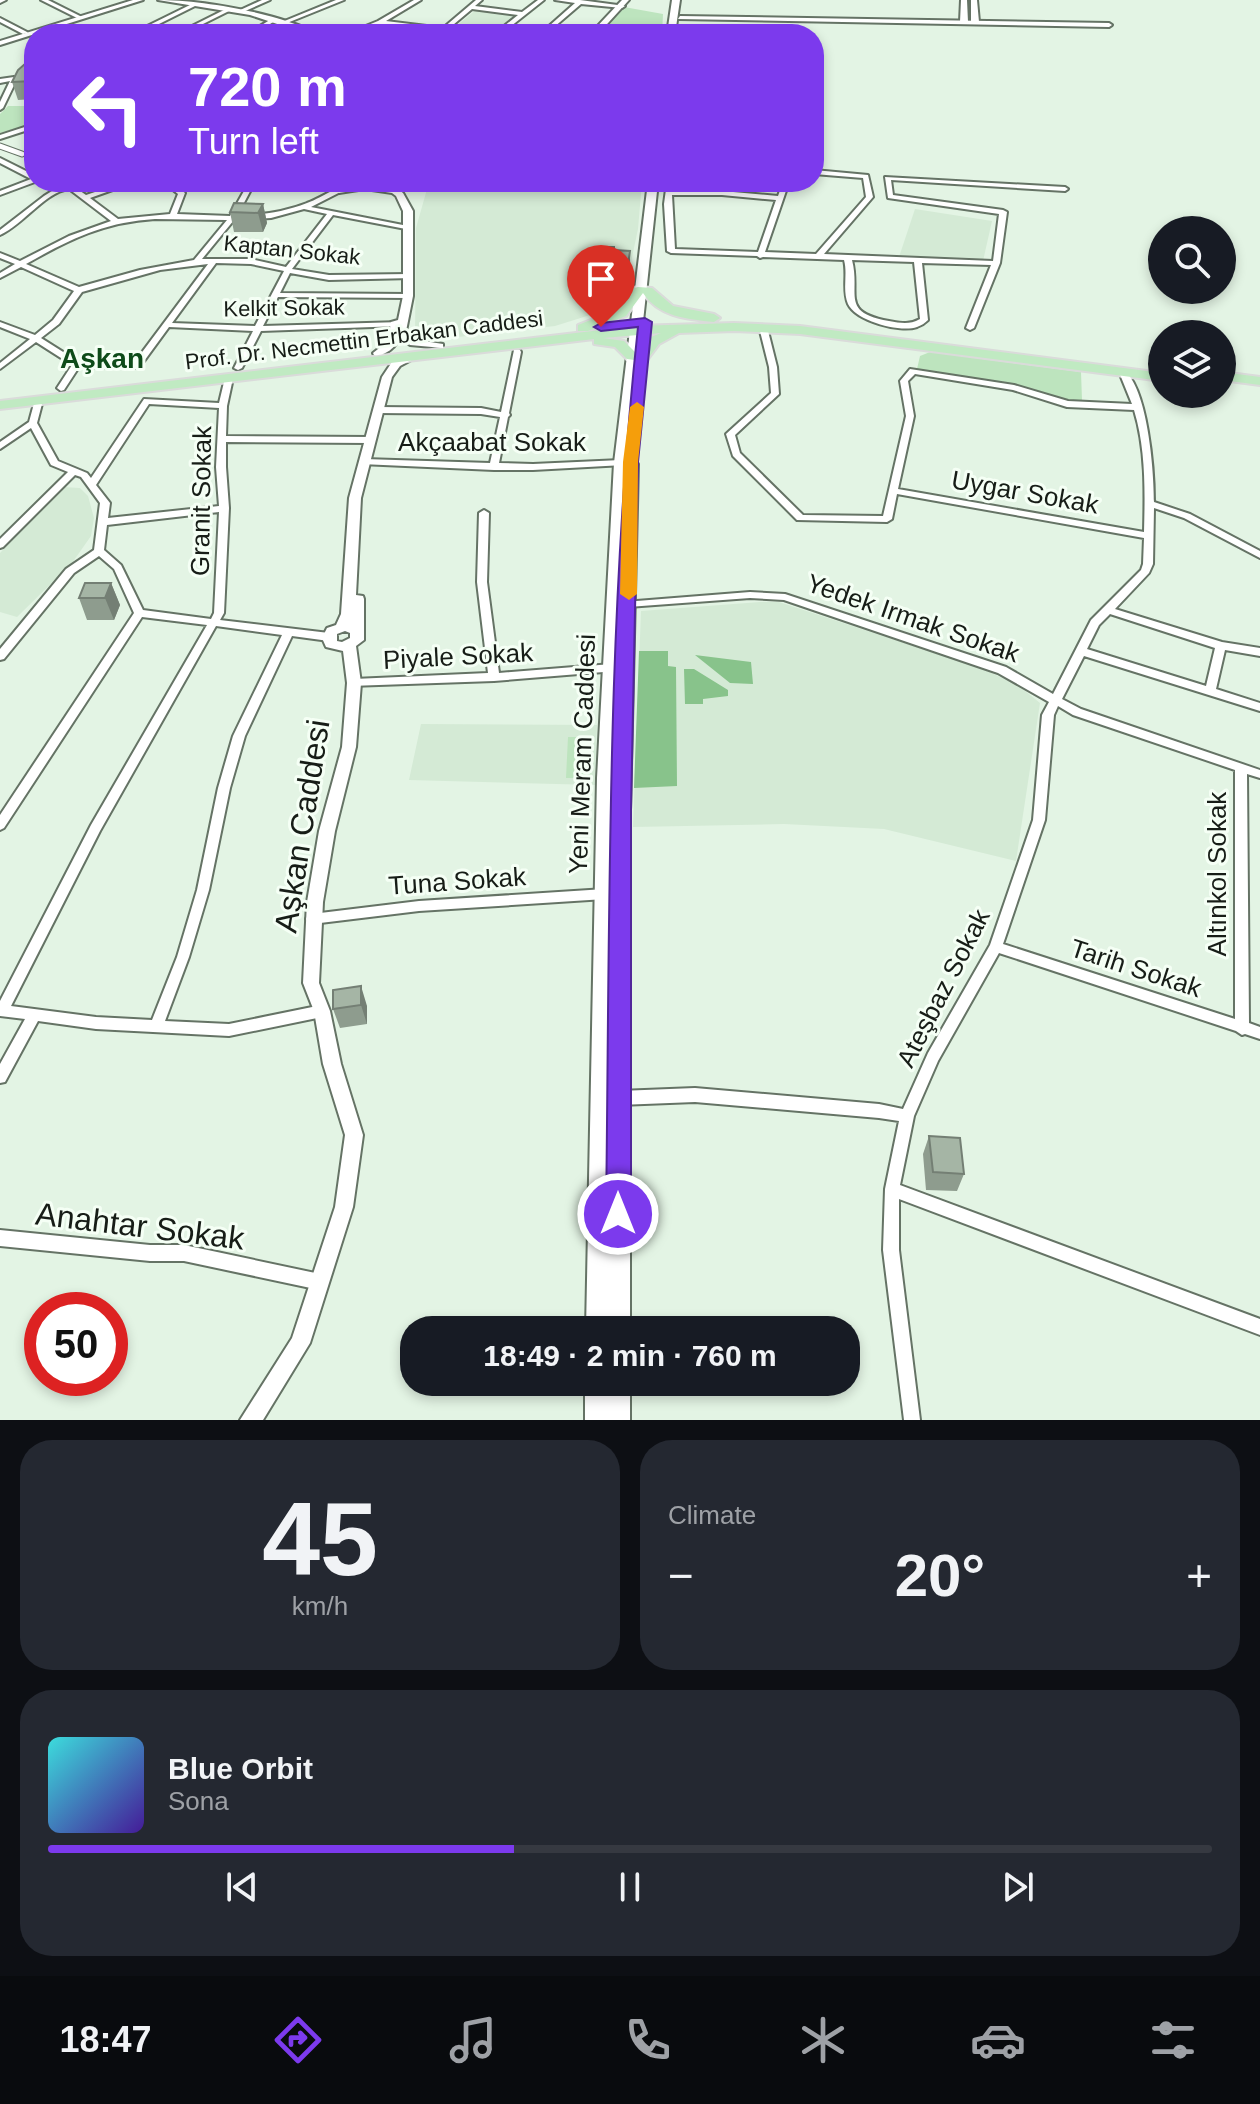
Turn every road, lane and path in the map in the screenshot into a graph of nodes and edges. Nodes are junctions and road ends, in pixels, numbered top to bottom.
1 (44, 0) edge
2 (140, 0) edge
3 (163, 0) edge
4 (267, 0) edge
5 (341, 0) edge
6 (418, 0) edge
7 (479, 0) edge
8 (541, 0) edge
9 (558, 0) edge
10 (676, 0) edge
11 (682, 0) edge
12 (964, 0) edge
13 (974, 0) edge
14 (130, 1) edge
15 (580, 2) junction
16 (625, 2) edge
17 (194, 5) junction
18 (471, 7) junction
19 (228, 10) junction
20 (241, 11) junction
21 (523, 14) junction
22 (680, 15) junction
23 (79, 17) junction
24 (275, 19) junction
25 (0, 20) edge
26 (964, 20) junction
27 (285, 22) junction
28 (380, 22) junction
29 (975, 22) junction
30 (60, 24) edge
31 (62, 24) edge
32 (156, 24) edge
33 (200, 24) edge
34 (267, 24) edge
35 (290, 24) edge
36 (375, 24) edge
37 (393, 24) edge
38 (449, 24) edge
39 (510, 24) edge
40 (555, 24) edge
41 (604, 24) edge
42 (672, 24) edge
43 (679, 24) edge
44 (1109, 25) dead end
45 (24, 32) edge
46 (24, 36) edge
47 (0, 41) edge
48 (24, 74) edge
49 (14, 79) junction
50 (0, 81) edge
51 (0, 108) edge
52 (24, 129) edge
53 (0, 137) edge
54 (0, 146) edge
55 (22, 154) dead end
56 (0, 160) edge
57 (24, 173) edge
58 (824, 173) edge
59 (24, 183) edge
60 (0, 184) edge
61 (10, 189) junction
62 (1065, 189) dead end
63 (50, 192) edge
64 (78, 192) edge
65 (101, 192) edge
66 (181, 192) edge
67 (246, 192) edge
68 (320, 192) edge
69 (335, 192) edge
70 (396, 192) edge
71 (652, 192) edge
72 (664, 192) edge
73 (665, 192) edge
74 (720, 192) edge
75 (782, 192) edge
76 (0, 193) edge
77 (86, 197) junction
78 (780, 198) junction
79 (303, 207) junction
80 (331, 213) junction
81 (234, 214) junction
82 (173, 215) junction
83 (116, 221) junction
84 (404, 228) junction
85 (0, 233) edge
86 (0, 255) edge
87 (760, 256) junction
88 (818, 257) junction
89 (847, 258) junction
90 (197, 261) junction
91 (214, 261) junction
92 (918, 261) junction
93 (996, 263) junction
94 (21, 264) junction
95 (289, 269) junction
96 (0, 276) edge
97 (404, 276) junction
98 (79, 290) junction
99 (643, 291) junction
100 (274, 295) junction
101 (404, 296) junction
102 (729, 320) junction
103 (0, 324) edge
104 (398, 324) junction
105 (168, 325) junction
106 (640, 326) junction
107 (763, 327) junction
108 (257, 328) junction
109 (696, 328) junction
110 (970, 328) dead end
111 (577, 330) junction
112 (37, 339) junction
113 (556, 339) junction
114 (439, 346) junction
115 (517, 352) dead end
116 (378, 353) junction
117 (637, 356) junction
118 (409, 357) junction
119 (360, 363) junction
120 (77, 364) junction
121 (1148, 366) edge
122 (0, 367) edge
123 (1123, 372) junction
124 (233, 373) junction
125 (1148, 375) edge
126 (387, 377) junction
127 (1236, 378) edge
128 (1260, 381) edge
129 (1236, 386) edge
130 (61, 388) junction
131 (1260, 389) edge
132 (0, 395) edge
133 (39, 400) junction
134 (0, 405) edge
135 (223, 406) junction
136 (1135, 407) junction
137 (378, 410) junction
138 (506, 415) junction
139 (33, 423) junction
140 (224, 439) junction
141 (370, 440) junction
142 (0, 446) edge
143 (364, 462) junction
144 (621, 463) junction
145 (494, 467) junction
146 (74, 471) junction
147 (91, 485) junction
148 (360, 487) junction
149 (894, 491) junction
150 (1148, 503) junction
151 (224, 508) junction
152 (484, 513) dead end
153 (103, 522) junction
154 (1148, 536) junction
155 (0, 545) edge
156 (99, 551) junction
157 (1260, 555) edge
158 (628, 604) junction
159 (1108, 610) junction
160 (139, 613) junction
161 (213, 624) junction
162 (341, 627) junction
163 (289, 632) junction
164 (329, 637) junction
165 (353, 638) junction
166 (1221, 646) junction
167 (1081, 651) junction
168 (1260, 652) edge
169 (0, 656) edge
170 (612, 668) junction
171 (494, 677) junction
172 (354, 683) junction
173 (1210, 691) junction
174 (1054, 701) junction
175 (1260, 707) edge
176 (1241, 767) junction
177 (1260, 774) edge
178 (0, 825) edge
179 (605, 894) junction
180 (312, 919) junction
181 (996, 947) junction
182 (1, 1010) edge
183 (322, 1011) junction
184 (35, 1014) junction
185 (156, 1026) junction
186 (1242, 1029) junction
187 (1260, 1033) edge
188 (0, 1077) edge
189 (619, 1098) junction
190 (907, 1116) junction
191 (892, 1189) junction
192 (0, 1238) edge
193 (320, 1282) junction
194 (598, 1316) edge
195 (618, 1316) edge
196 (1260, 1327) edge
197 (597, 1396) edge
198 (618, 1396) edge
199 (251, 1420) edge
200 (597, 1420) edge
201 (618, 1420) edge
202 (912, 1420) edge

1 - 23 street
2 - 14 street
3 - 14 street
3 - 17 street
4 - 20 street
5 - 27 street
6 - 28 street
7 - 18 street
8 - 21 street
9 - 15 street
10 - 42 main road
11 - 22 main road
12 - 26 street
13 - 29 street
14 - 23 street
14 - 31 street
15 - 16 street
15 - 40 street
16 - 41 street
17 - 19 street
17 - 32 street
18 - 21 street
18 - 38 street
19 - 20 street
19 - 33 street
20 - 24 street
21 - 39 street
22 - 26 street
22 - 43 main road
23 - 30 street
24 - 27 street
24 - 34 street
25 - 45 street
26 - 29 street
27 - 35 street
28 - 36 street
28 - 37 street
29 - 44 street
46 - 47 street
48 - 49 street
49 - 50 street
49 - 51 street
52 - 53 street
54 - 55 street
56 - 57 street
58 - 88 street
59 - 61 street
60 - 61 street
61 - 76 street
62 - 93 street
63 - 85 street
64 - 77 street
65 - 77 street
66 - 82 street
67 - 81 street
68 - 81 street
69 - 79 street
70 - 84 street
71 - 99 main road, Yeni Meram Caddesi
72 - 99 main road, Yeni Meram Caddesi
73 - 87 street
74 - 78 street
75 - 78 street
77 - 83 street
78 - 87 street
79 - 80 street
79 - 81 street
80 - 84 street
80 - 95 street, Granit Sokak
81 - 82 street
81 - 90 street
82 - 83 street
83 - 94 street
84 - 97 street
86 - 94 street
87 - 88 street
88 - 89 street
89 - 92 street
89 - 92 street
90 - 91 street, Kaptan Sokak
90 - 98 street, Kaptan Sokak
91 - 95 street, Kaptan Sokak
91 - 105 street
92 - 93 street
93 - 110 street
94 - 96 street
94 - 98 street
95 - 97 street, Kaptan Sokak
95 - 100 street, Granit Sokak
97 - 101 street
98 - 112 street
99 - 102 main road
99 - 106 main road, Yeni Meram Caddesi
99 - 111 main road
100 - 101 street
100 - 108 street, Granit Sokak
101 - 104 street
102 - 106 main road, Prof. Dr. Necmettin Erbakan Caddesi
102 - 121 main road, Prof. Dr. Necmettin Erbakan Caddesi
103 - 112 street
104 - 108 street, Kelkit Sokak
104 - 114 street
104 - 116 street
105 - 108 street, Kelkit Sokak
105 - 120 street
106 - 109 main road, Prof. Dr. Necmettin Erbakan Caddesi
106 - 111 main road, Prof. Dr. Necmettin Erbakan Caddesi
106 - 113 main road, Prof. Dr. Necmettin Erbakan Caddesi
106 - 117 main road, Yeni Meram Caddesi
107 - 109 main road, Prof. Dr. Necmettin Erbakan Caddesi
107 - 123 main road, Prof. Dr. Necmettin Erbakan Caddesi
107 - 149 street
108 - 124 street, Granit Sokak
109 - 117 main road
111 - 114 main road, Prof. Dr. Necmettin Erbakan Caddesi
112 - 120 street
112 - 122 street
113 - 117 main road
113 - 118 main road, Prof. Dr. Necmettin Erbakan Caddesi
114 - 116 main road, Prof. Dr. Necmettin Erbakan Caddesi
115 - 138 street
116 - 124 main road, Prof. Dr. Necmettin Erbakan Caddesi
117 - 144 main road, Yeni Meram Caddesi
117 - 158 main road, Yeni Meram Caddesi
118 - 119 main road, Prof. Dr. Necmettin Erbakan Caddesi
118 - 126 street
119 - 124 main road, Prof. Dr. Necmettin Erbakan Caddesi
119 - 126 street
120 - 130 street
123 - 125 main road, Prof. Dr. Necmettin Erbakan Caddesi
123 - 136 street, Ateşbaz Sokak
124 - 130 main road, Prof. Dr. Necmettin Erbakan Caddesi
124 - 133 main road, Prof. Dr. Necmettin Erbakan Caddesi
124 - 135 street, Granit Sokak
126 - 137 street, Aşkan Caddesi
127 - 128 main road
129 - 131 main road
130 - 132 main road, Prof. Dr. Necmettin Erbakan Caddesi
133 - 134 main road, Prof. Dr. Necmettin Erbakan Caddesi
133 - 139 street
135 - 140 street, Granit Sokak
135 - 147 street
136 - 149 street
136 - 150 street, Ateşbaz Sokak
137 - 138 street
137 - 141 street, Aşkan Caddesi
138 - 145 street
139 - 142 street
139 - 146 street
140 - 141 street
140 - 151 street, Granit Sokak
141 - 143 street, Aşkan Caddesi
143 - 145 street, Akçaabat Sokak
143 - 148 street, Aşkan Caddesi
144 - 145 street, Akçaabat Sokak
144 - 170 main road, Yeni Meram Caddesi
146 - 147 street
146 - 155 street
147 - 153 street
148 - 162 street, Aşkan Caddesi
148 - 165 street, Aşkan Caddesi
149 - 154 street, Uygar Sokak
150 - 154 street, Ateşbaz Sokak
150 - 157 street
151 - 153 street
151 - 161 street, Granit Sokak
152 - 171 street
153 - 156 street
154 - 159 street, Ateşbaz Sokak
156 - 160 street
156 - 169 street
158 - 174 street, Yedek Irmak Sokak
158 - 189 main road, Yeni Meram Caddesi
159 - 166 street
159 - 167 street, Ateşbaz Sokak
160 - 161 street
160 - 178 street
161 - 163 street
161 - 182 street, Granit Sokak
162 - 164 street
162 - 165 street
163 - 164 street
163 - 185 street
164 - 165 street
165 - 172 street, Aşkan Caddesi
166 - 168 street
166 - 173 street
167 - 173 street
167 - 174 street, Ateşbaz Sokak
170 - 171 street, Piyale Sokak
170 - 179 main road, Yeni Meram Caddesi
171 - 172 street, Piyale Sokak
172 - 180 street, Aşkan Caddesi
173 - 175 street
174 - 176 street, Yedek Irmak Sokak
174 - 181 street, Ateşbaz Sokak
176 - 177 street, Yedek Irmak Sokak
176 - 186 street, Altınkol Sokak
179 - 180 street, Tuna Sokak
179 - 194 main road, Yeni Meram Caddesi
180 - 183 street, Aşkan Caddesi
181 - 186 street, Tarih Sokak
181 - 190 street, Ateşbaz Sokak
182 - 184 street
183 - 185 street
183 - 193 street, Aşkan Caddesi
184 - 185 street
184 - 188 street
186 - 187 street, Tarih Sokak
189 - 190 street
189 - 195 main road, Yeni Meram Caddesi
190 - 191 street, Ateşbaz Sokak
191 - 196 street
191 - 202 street, Ateşbaz Sokak
192 - 193 street, Anahtar Sokak
193 - 199 street, Aşkan Caddesi
197 - 200 main road
198 - 201 main road

